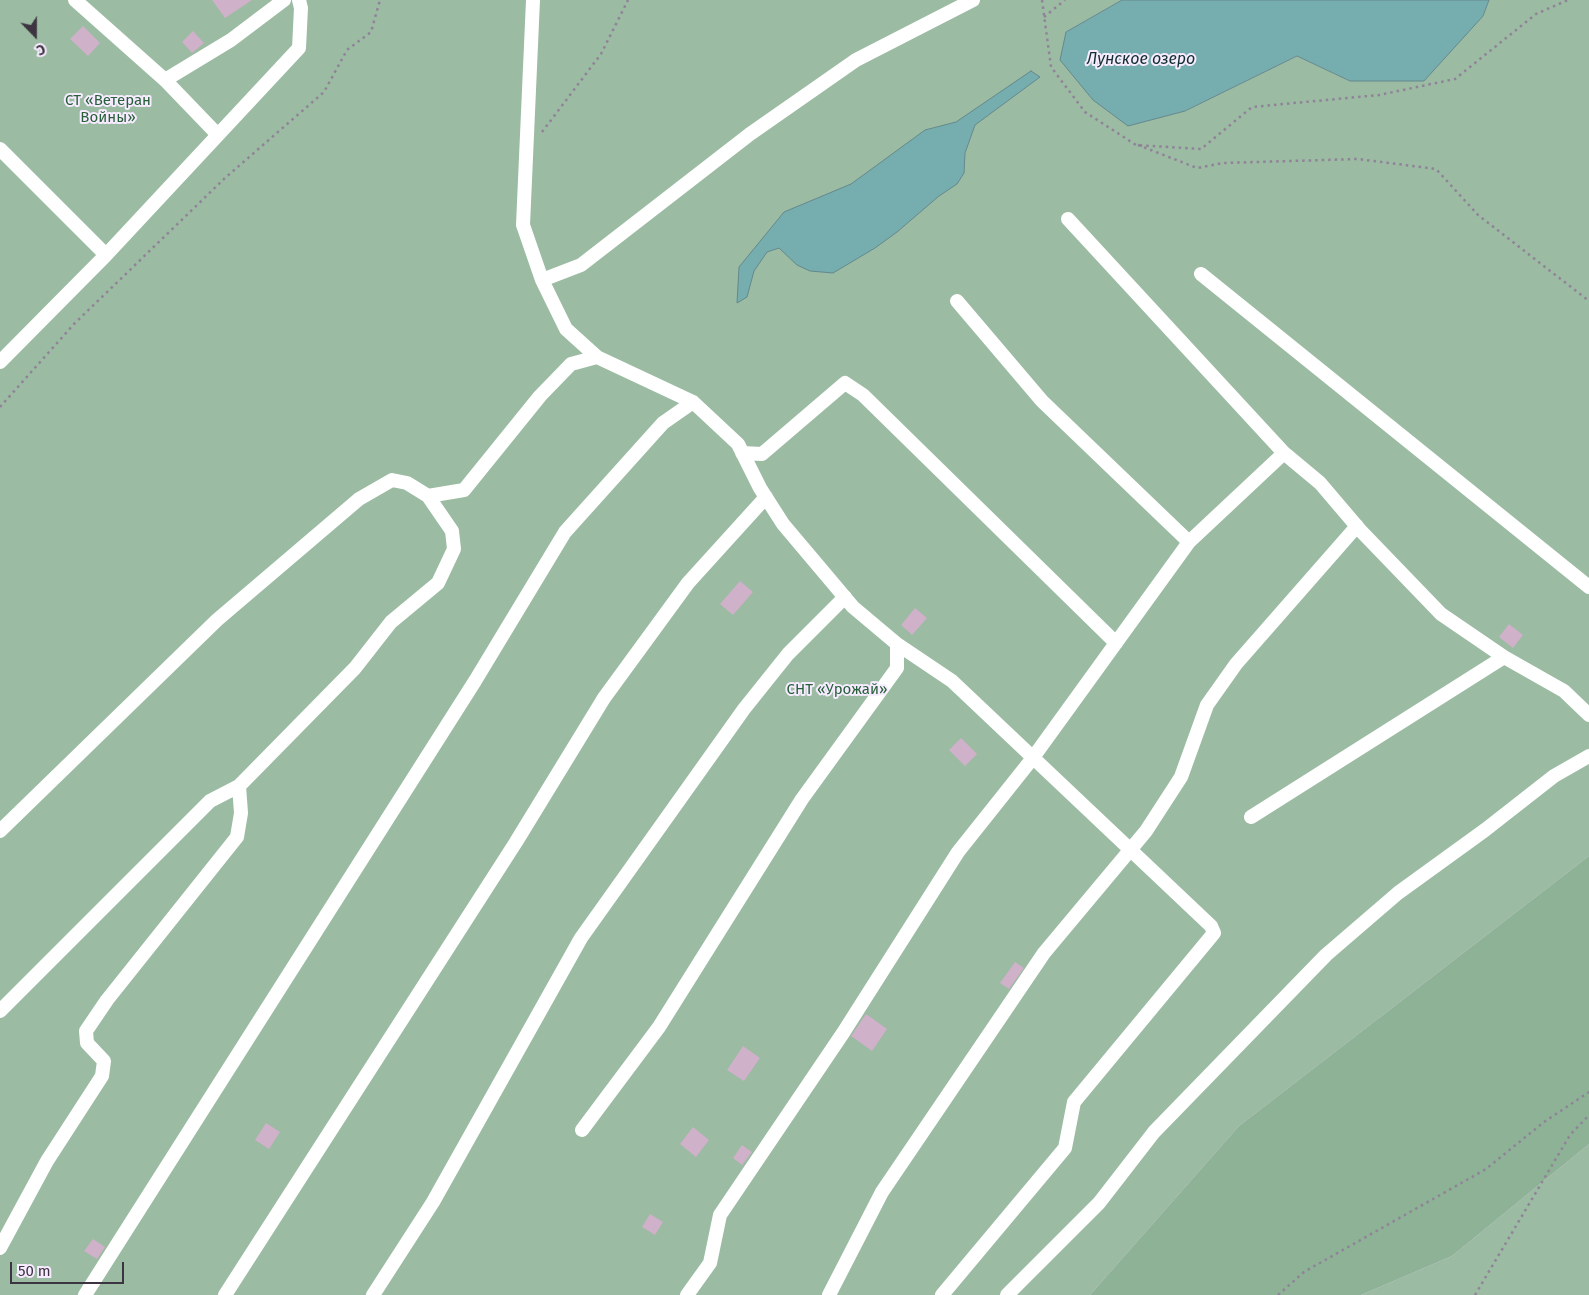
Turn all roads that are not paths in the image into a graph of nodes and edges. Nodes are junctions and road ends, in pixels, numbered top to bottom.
1 (75, 0) edge
2 (284, 0) edge
3 (299, 0) edge
4 (533, 0) edge
5 (973, 0) edge
6 (165, 80) junction
7 (216, 134) junction
8 (0, 149) edge
9 (1068, 219) dead end
10 (106, 255) junction
11 (1201, 274) dead end
12 (542, 280) junction
13 (957, 301) dead end
14 (597, 357) junction
15 (0, 362) edge
16 (693, 402) junction
17 (742, 453) junction
18 (1284, 453) junction
19 (428, 496) junction
20 (766, 497) junction
21 (1357, 526) junction
22 (1189, 542) junction
23 (1589, 587) edge
24 (845, 597) junction
25 (1116, 643) junction
26 (897, 644) junction
27 (1504, 657) junction
28 (1589, 715) edge
29 (1589, 756) edge
30 (1032, 758) junction
31 (239, 786) junction
32 (1251, 817) dead end
33 (0, 831) edge
34 (1130, 849) junction
35 (0, 1011) edge
36 (582, 1130) dead end
37 (0, 1248) edge
38 (85, 1295) edge
39 (225, 1295) edge
40 (373, 1295) edge
41 (688, 1295) edge
42 (829, 1295) edge
43 (942, 1295) edge
44 (1007, 1295) edge

1 - 6 street
2 - 6 street
3 - 7 street
4 - 12 street
5 - 12 street
6 - 7 street
7 - 10 street
8 - 10 street
9 - 18 street
10 - 15 street
11 - 23 street
12 - 14 street
13 - 22 street
14 - 16 street
14 - 19 street
16 - 17 street
16 - 38 street
17 - 20 street
17 - 25 street
18 - 21 street
18 - 22 street
19 - 31 street
19 - 33 street
20 - 24 street
20 - 39 street
21 - 27 street
21 - 34 street
22 - 25 street
24 - 26 street
24 - 40 street
25 - 30 street
26 - 30 street
26 - 36 street
27 - 28 street
27 - 32 street
29 - 44 street
30 - 34 street
30 - 41 street
31 - 35 street
31 - 37 street
34 - 42 street
34 - 43 street

